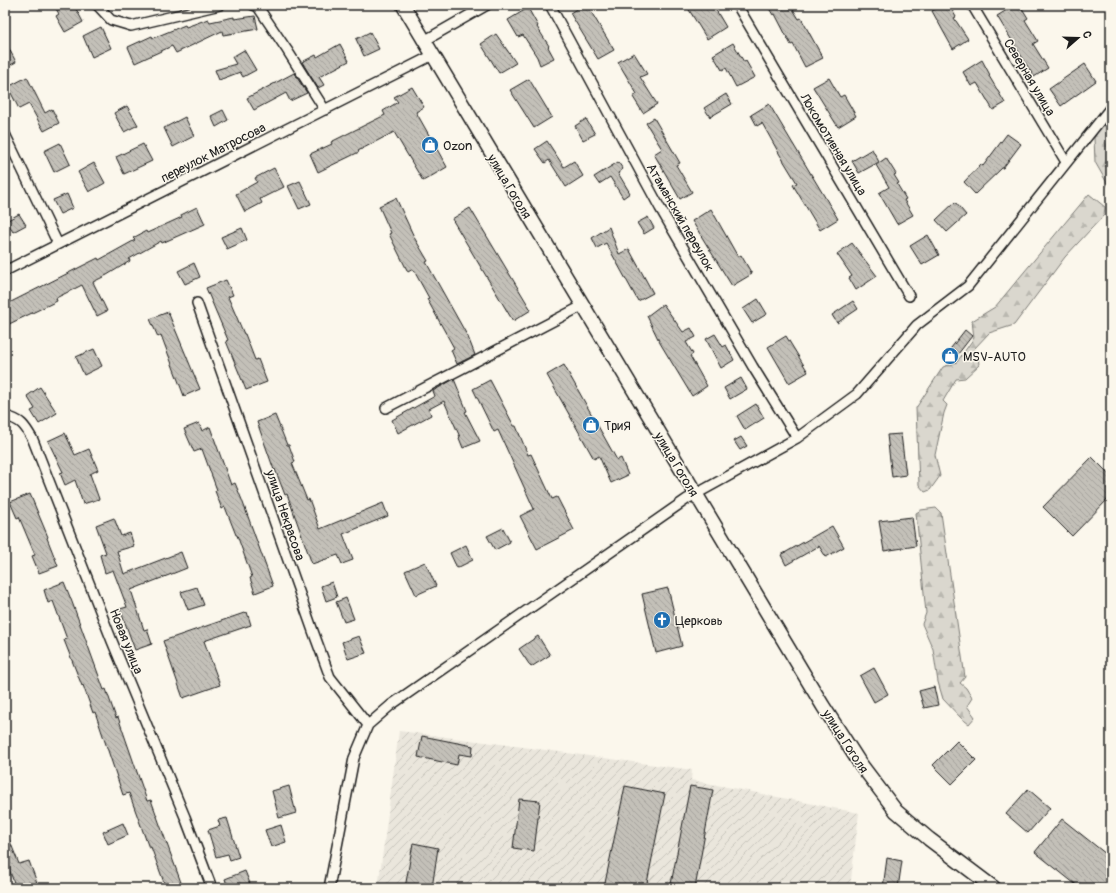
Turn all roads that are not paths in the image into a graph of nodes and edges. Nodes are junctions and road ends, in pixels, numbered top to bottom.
1 (97, 5) edge
2 (220, 5) edge
3 (253, 5) edge
4 (403, 5) edge
5 (487, 5) edge
6 (550, 5) edge
7 (737, 5) edge
8 (972, 5) edge
9 (424, 40) junction
10 (433, 55) junction
11 (1111, 107) edge
12 (325, 110) junction
13 (5, 134) edge
14 (1066, 162) junction
15 (58, 244) junction
16 (5, 271) edge
17 (909, 296) dead end
18 (198, 303) dead end
19 (582, 306) junction
20 (386, 408) dead end
21 (5, 416) edge
22 (797, 438) junction
23 (696, 494) junction
24 (368, 725) junction
25 (212, 888) edge
26 (329, 888) edge
27 (994, 888) edge

1 - 2 street
3 - 12 street
4 - 9 main road, улица Гоголя
5 - 9 street
6 - 22 street, Атаманский переулок
7 - 17 street, Локомотивная улица
8 - 14 street, Северная улица
9 - 10 main road, улица Гоголя
10 - 12 street, переулок Матросова
10 - 19 main road, улица Гоголя
11 - 14 street
12 - 15 street, переулок Матросова
13 - 15 street
14 - 22 street
15 - 16 street, переулок Матросова
18 - 24 street, улица Некрасова
19 - 20 street
19 - 23 main road, улица Гоголя
21 - 25 street, Новая улица
22 - 23 street
23 - 24 street
23 - 27 main road, улица Гоголя
24 - 26 street

